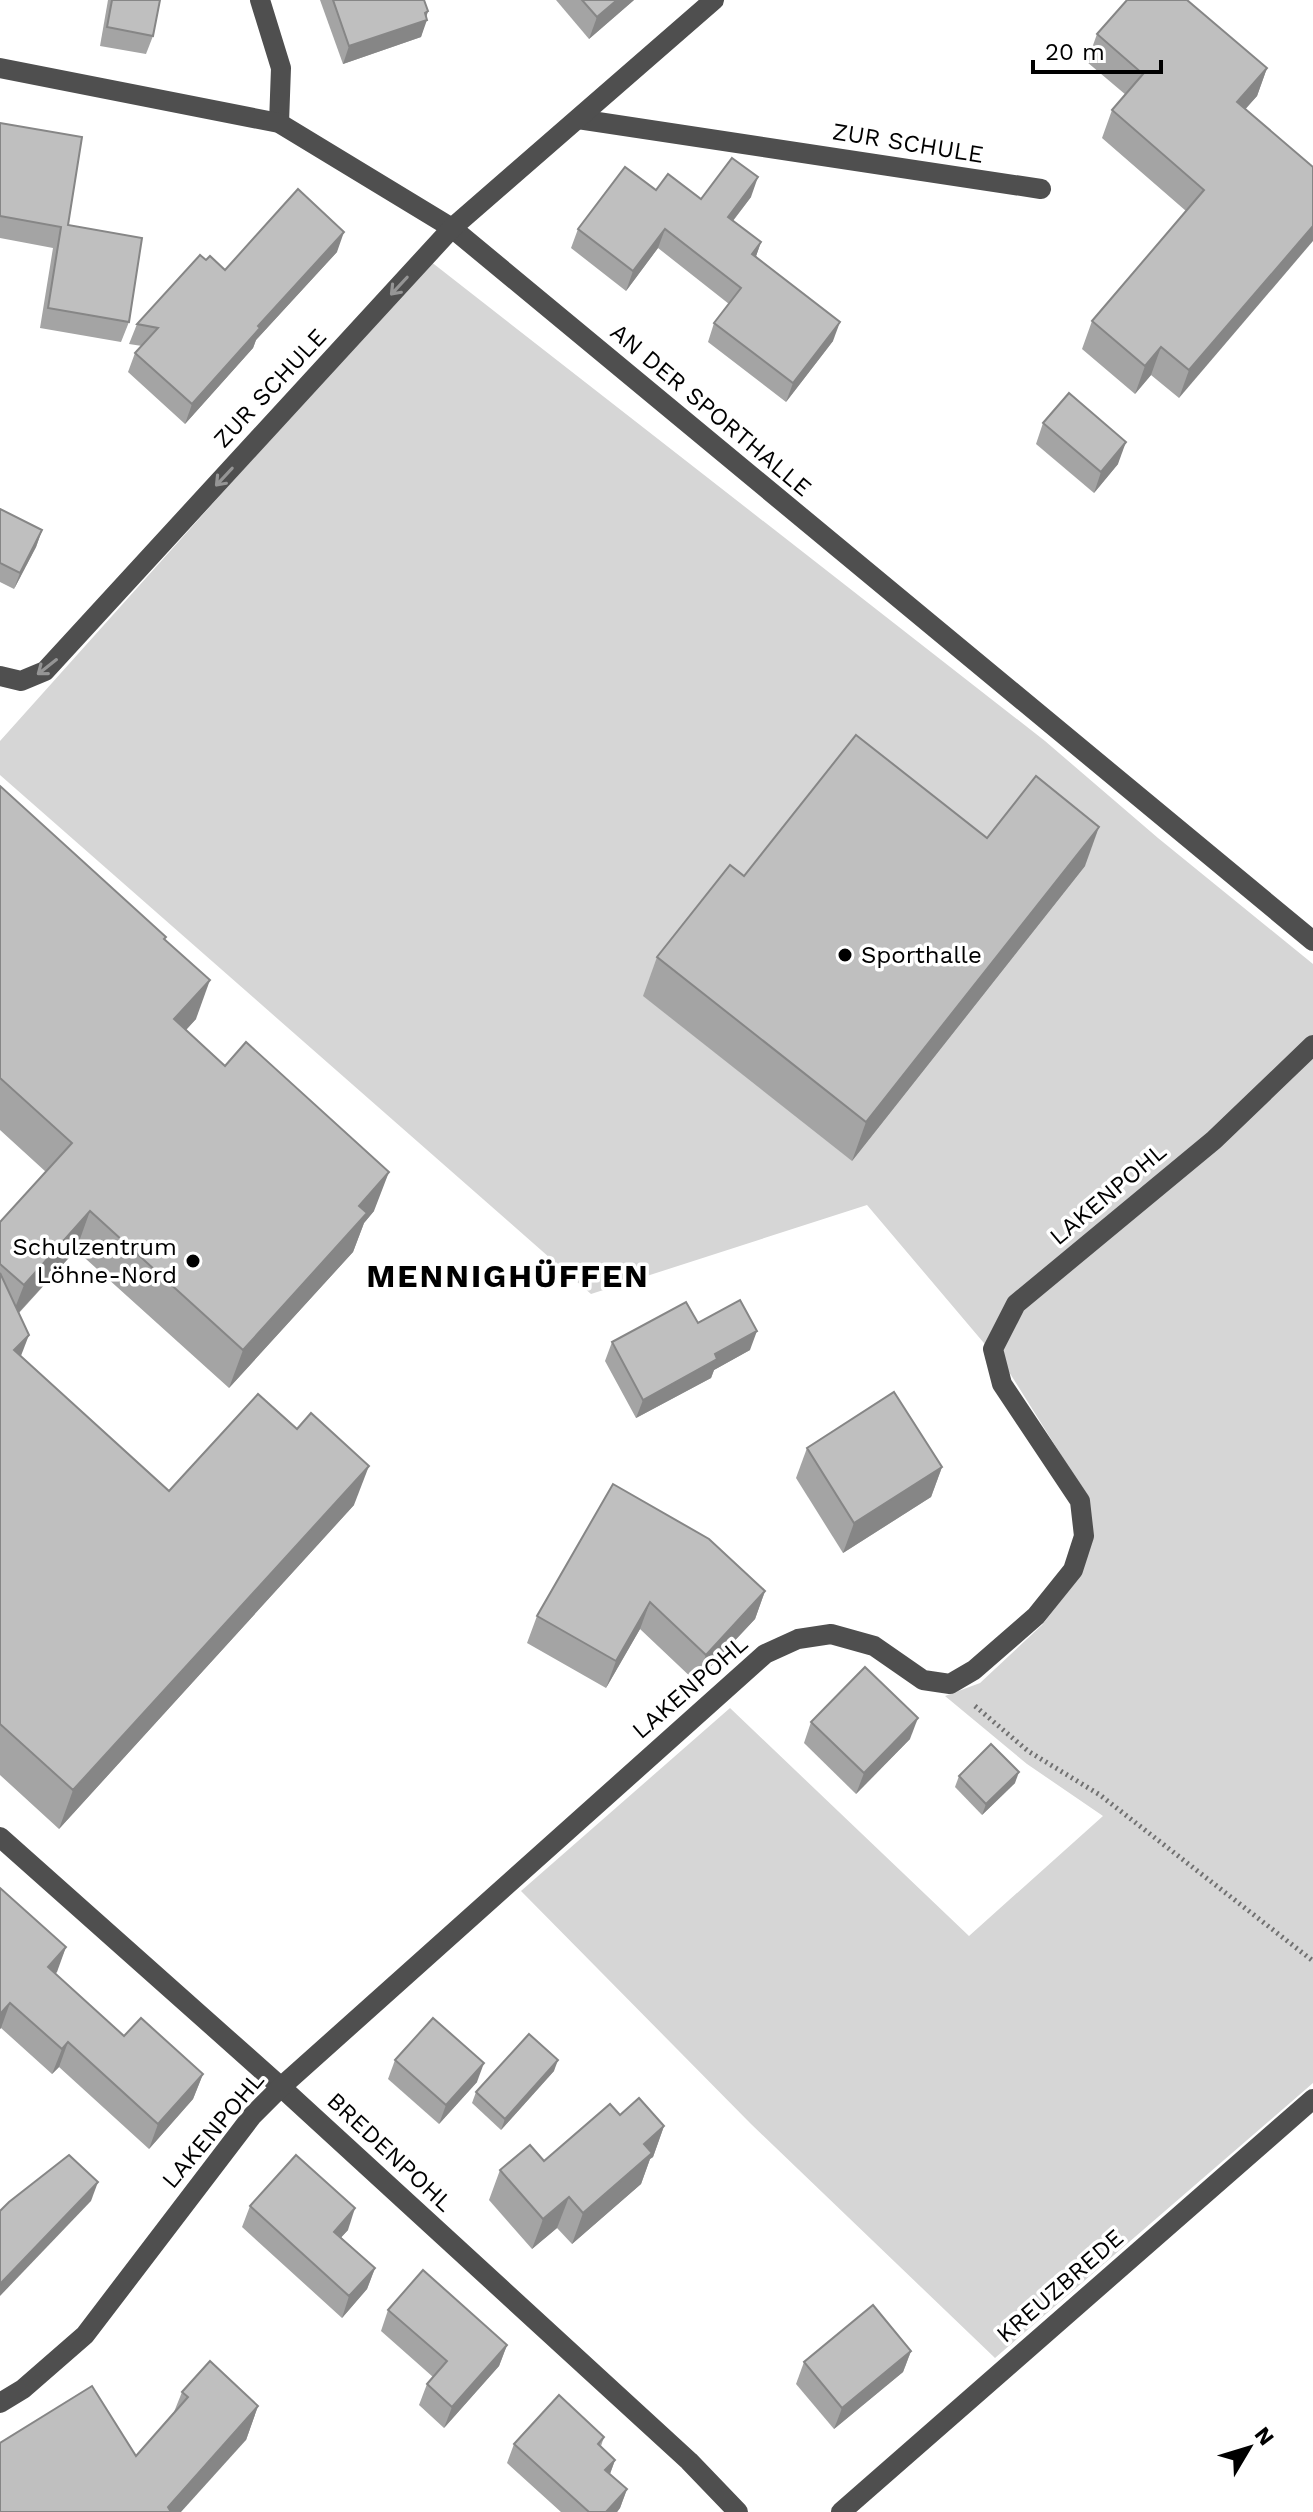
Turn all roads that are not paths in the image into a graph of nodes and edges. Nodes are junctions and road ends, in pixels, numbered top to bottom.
1 (260, 0) edge
2 (714, 0) edge
3 (0, 68) edge
4 (578, 119) junction
5 (279, 123) junction
6 (1041, 189) dead end
7 (452, 228) junction
8 (0, 676) edge
9 (1313, 941) edge
10 (1313, 1045) edge
11 (0, 1837) edge
12 (281, 2087) junction
13 (1313, 2099) edge
14 (0, 2403) edge
15 (738, 2512) edge
16 (841, 2512) edge

1 - 5 street
2 - 4 street, ZUR SCHULE
3 - 5 street, AN DER SPORTHALLE
4 - 6 street, ZUR SCHULE
4 - 7 street, ZUR SCHULE
5 - 7 street, AN DER SPORTHALLE
7 -> 8 street, ZUR SCHULE
7 - 9 street, AN DER SPORTHALLE
10 - 12 street, LAKENPOHL
11 - 12 street, BREDENPOHL
12 - 14 street, LAKENPOHL
12 - 15 street, BREDENPOHL
13 - 16 street, KREUZBREDE

